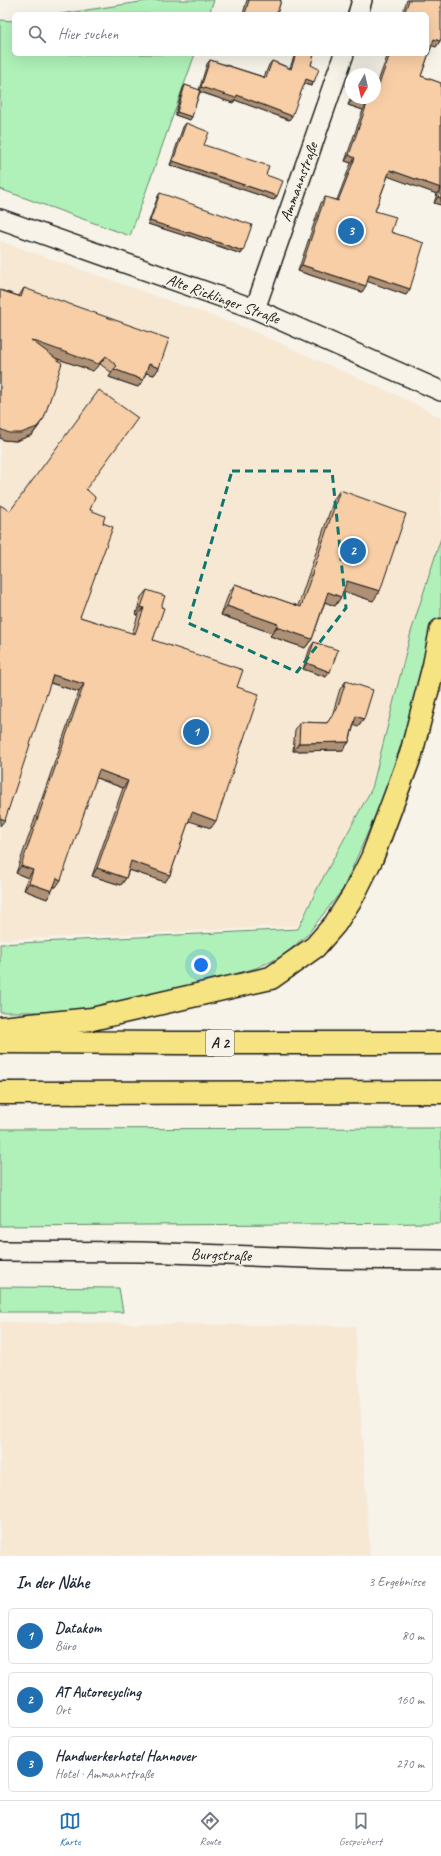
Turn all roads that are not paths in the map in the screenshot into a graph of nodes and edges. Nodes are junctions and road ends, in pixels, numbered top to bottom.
1 (362, 0) edge
2 (359, 12) edge
3 (343, 56) edge
4 (0, 219) edge
5 (255, 309) junction
6 (441, 391) edge
7 (441, 630) edge
8 (0, 1028) edge
9 (0, 1042) edge
10 (441, 1043) edge
11 (441, 1092) edge
12 (0, 1093) edge
13 (0, 1251) edge
14 (441, 1260) edge

1 - 2 street
3 - 5 street, Ammannstraße
4 - 5 street, Alte Ricklinger Straße
5 - 6 street, Alte Ricklinger Straße
7 - 8 highway
9 - 10 highway, A 2
11 - 12 highway
13 - 14 street, Burgstraße

